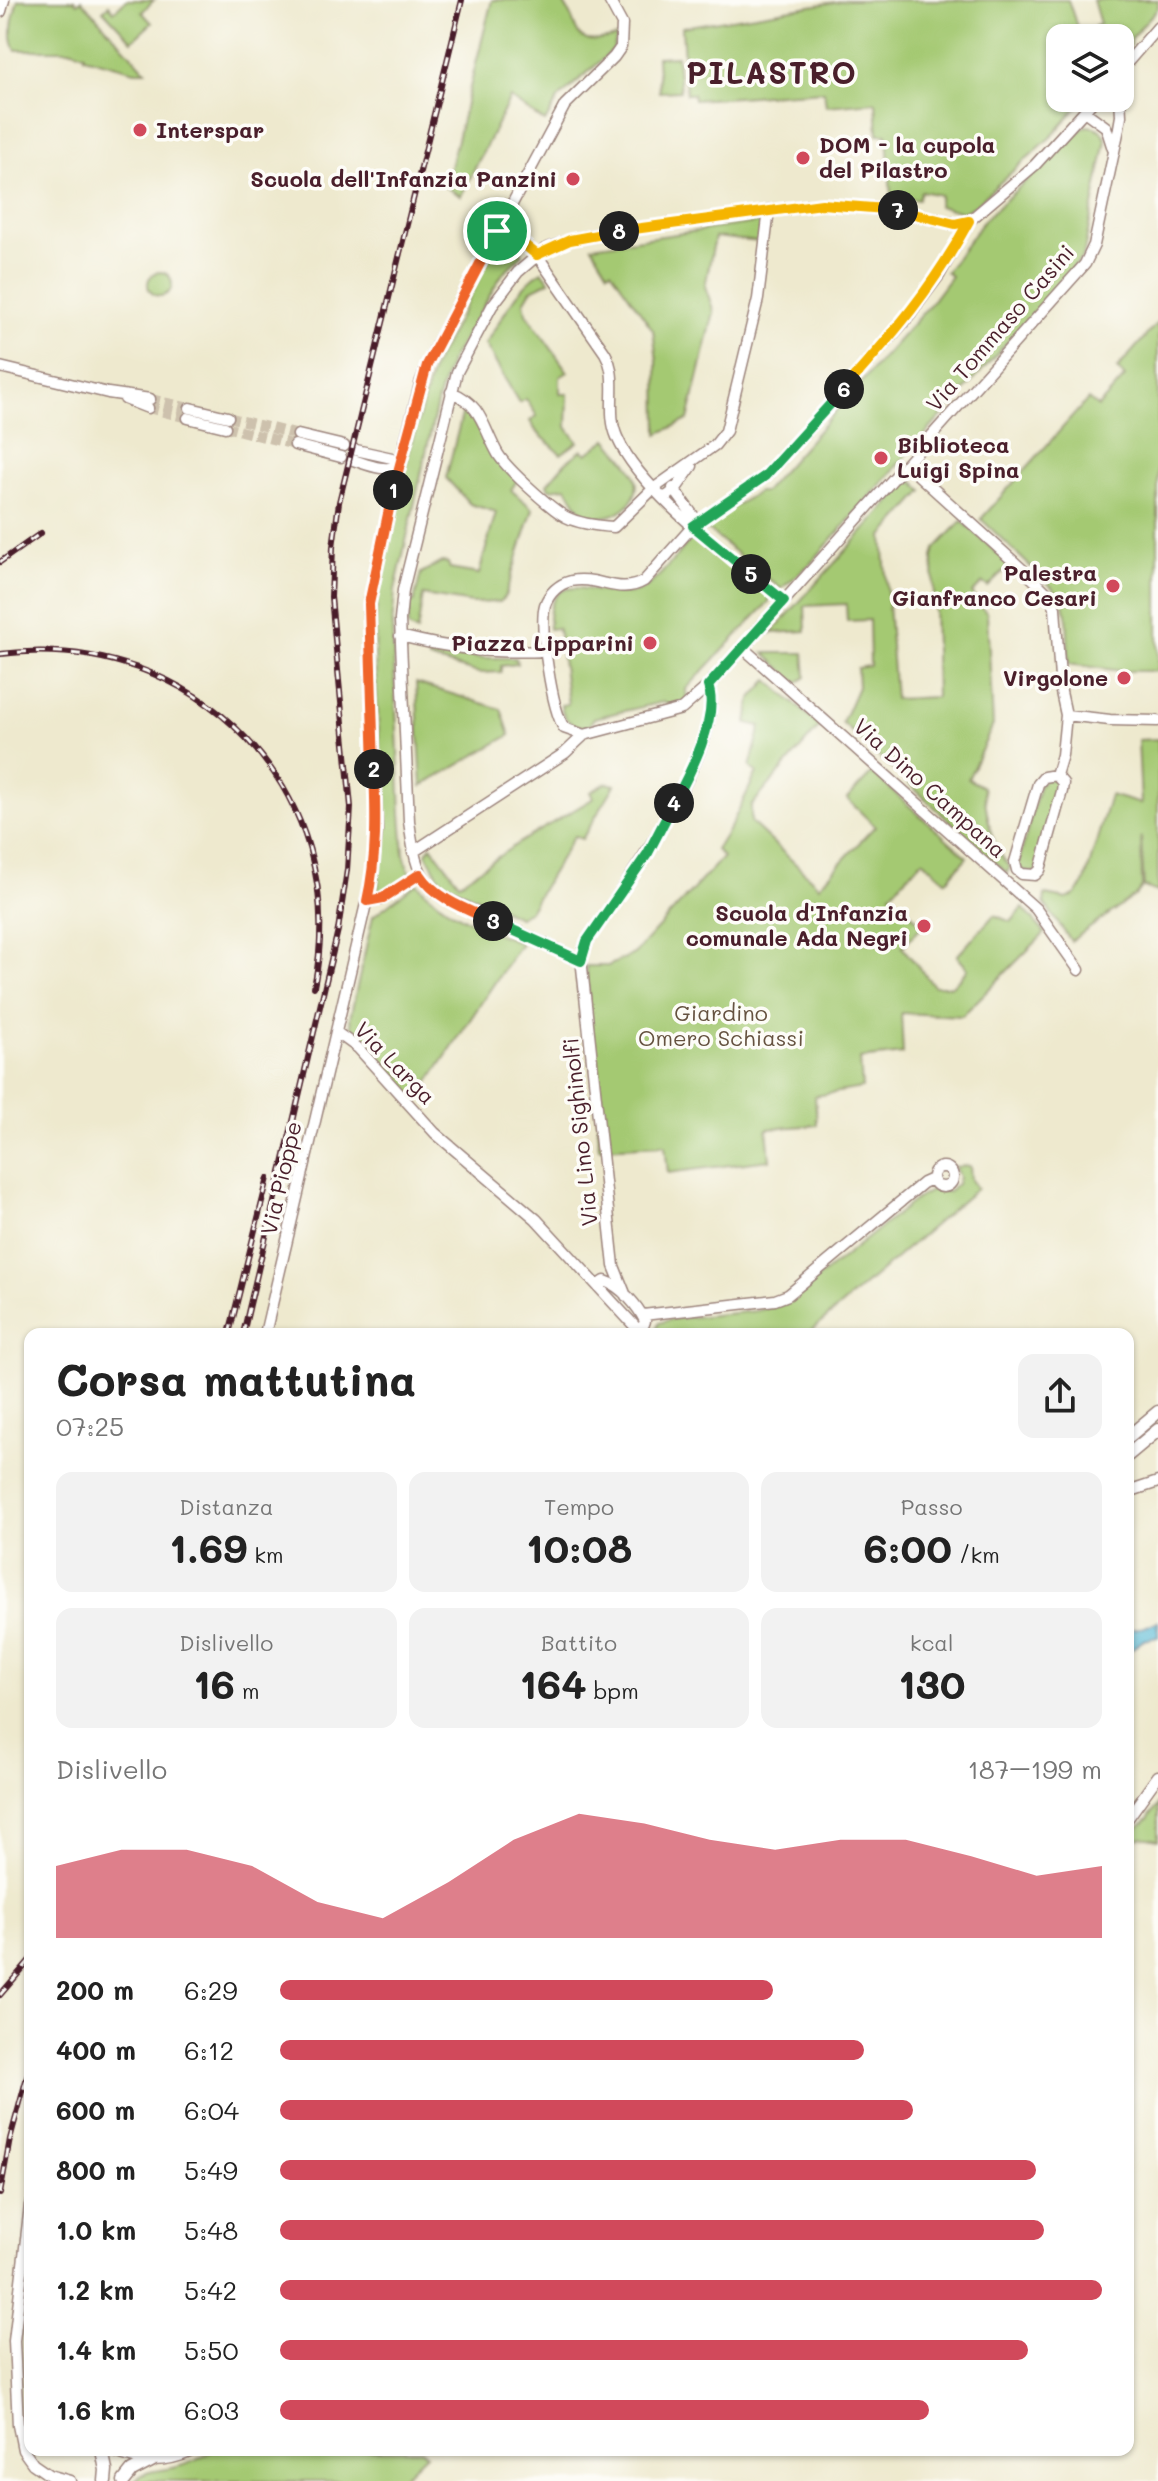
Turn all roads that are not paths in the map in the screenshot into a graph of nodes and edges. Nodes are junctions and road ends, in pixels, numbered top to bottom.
1 (3, 0) edge
2 (609, 0) edge
3 (0, 11) edge
4 (1158, 27) edge
5 (1134, 55) edge
6 (1083, 112) edge
7 (1085, 112) edge
8 (1121, 112) edge
9 (1113, 150) junction
10 (769, 210) junction
11 (969, 221) junction
12 (498, 229) junction
13 (537, 255) junction
14 (0, 367) edge
15 (451, 392) junction
16 (149, 403) tunnel mouth
17 (189, 413) tunnel mouth
18 (227, 422) tunnel mouth
19 (296, 440) tunnel mouth
20 (342, 452) dead end
21 (354, 455) dead end
22 (701, 455) junction
23 (907, 465) junction
24 (399, 466) junction
25 (667, 479) junction
26 (675, 490) junction
27 (657, 493) junction
28 (695, 524) junction
29 (784, 601) junction
30 (400, 636) junction
31 (742, 647) junction
32 (547, 651) junction
33 (708, 686) junction
34 (1066, 715) junction
35 (1158, 721) edge
36 (584, 735) junction
37 (1056, 775) junction
38 (413, 852) junction
39 (420, 874) junction
40 (367, 901) junction
41 (581, 961) junction
42 (1079, 970) dead end
43 (336, 1032) junction
44 (932, 1179) dead end
45 (599, 1285) junction
46 (626, 1296) junction
47 (643, 1315) junction
48 (266, 1328) edge
49 (638, 1328) edge
50 (643, 1328) edge
51 (1158, 1412) edge
52 (1158, 1430) edge
53 (1134, 1432) edge
54 (1134, 1450) edge
55 (1158, 1482) edge
56 (1134, 1490) edge
57 (1158, 1776) edge
58 (1134, 1810) edge
59 (24, 2261) edge
60 (24, 2272) edge
61 (20, 2277) junction
62 (24, 2451) edge
63 (28, 2456) edge
64 (103, 2456) edge
65 (128, 2456) edge
66 (178, 2456) edge
67 (154, 2460) junction
68 (70, 2481) edge
69 (105, 2481) edge
70 (124, 2481) edge

1 - 3 main road
2 - 12 street, Via Larga
4 - 5 street
6 - 11 street
7 - 9 street
8 - 9 street, Via Tommaso Casini
9 - 23 street, Via Tommaso Casini
10 - 11 street
10 - 13 street
10 - 22 street
11 - 28 street
12 - 13 street
12 - 24 street, Via Larga
13 - 15 street
13 - 27 street
14 - 16 street
15 - 27 street
15 - 30 street
17 - 18 street
19 - 20 street
21 - 24 street
22 - 25 street
22 - 26 street
23 - 29 street, Via Tommaso Casini
23 - 34 street
24 - 40 street, Via Larga
25 - 26 street
25 - 27 street
26 - 27 street
26 - 28 street
27 - 28 street
28 - 29 street
28 - 32 street
29 - 31 street, Via Tommaso Casini
30 - 32 street
30 - 38 street
31 - 33 street, Via Tommaso Casini
31 - 42 street, Via Dino Campana
32 - 36 street
33 - 36 street, Via Tommaso Casini
33 - 41 street
34 - 35 street
34 - 37 street
36 - 38 street
37 - 37 street
38 - 39 street
39 - 40 street
39 - 41 street
40 - 43 street, Via Larga
41 - 46 street, Via Lino Sighinolfi
43 - 45 street, Via Larga
43 - 48 street, Via Pioppe
44 - 47 street
45 - 46 street, Via Larga
45 - 49 street, Via Larga
46 - 47 street, Via Larga
47 - 50 street, Via Larga
51 - 53 main road
52 - 54 main road
55 - 56 street
57 - 58 street
59 - 61 street
60 - 61 street
61 - 62 street
63 - 68 street
64 - 69 main road
65 - 67 main road
66 - 67 main road
67 - 70 main road

